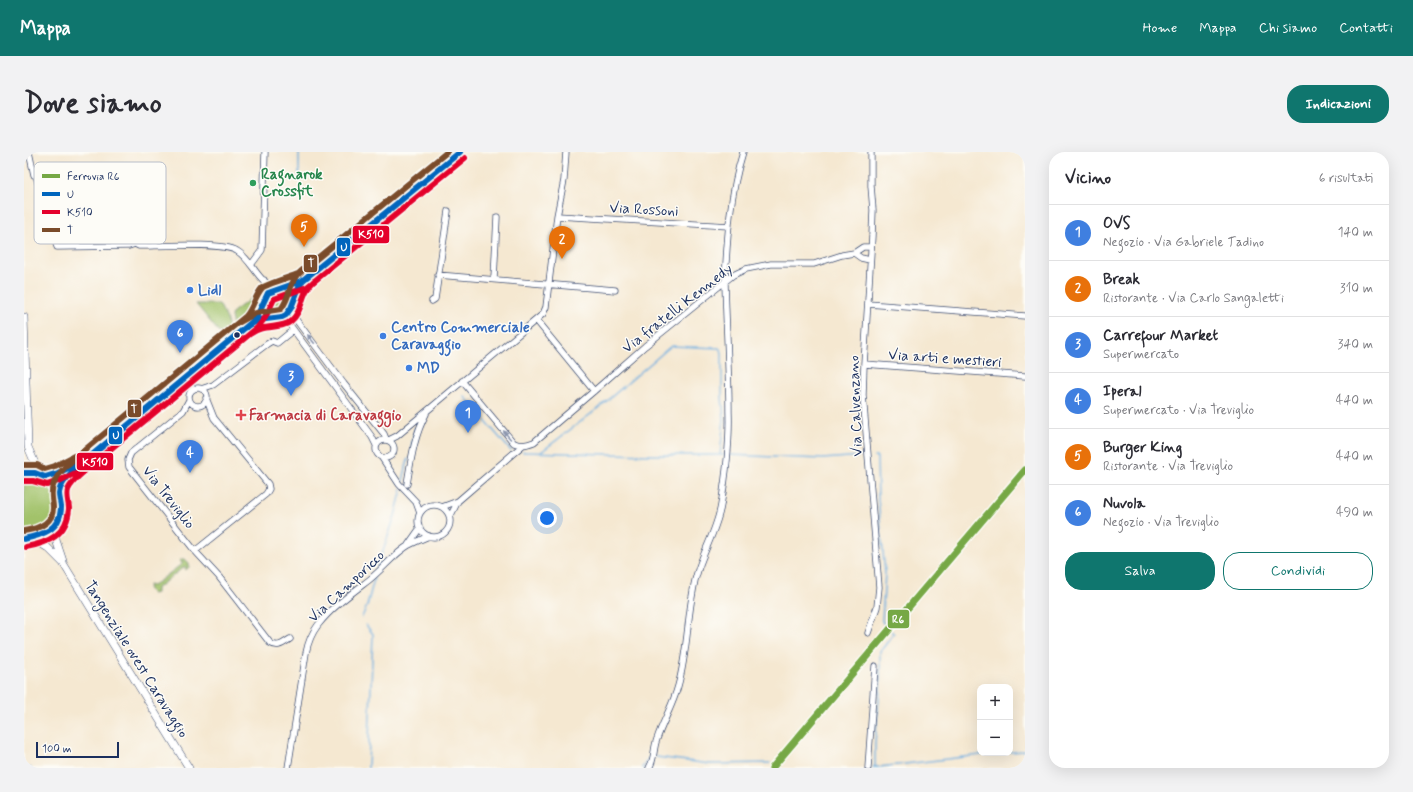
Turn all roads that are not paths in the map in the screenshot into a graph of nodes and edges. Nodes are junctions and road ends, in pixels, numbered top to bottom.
1 (29, 152) edge
2 (265, 152) edge
3 (460, 152) edge
4 (566, 152) edge
5 (743, 152) edge
6 (871, 152) edge
7 (34, 175) dead end
8 (448, 211) dead end
9 (557, 216) junction
10 (497, 218) dead end
11 (729, 226) junction
12 (56, 244) edge
13 (135, 244) joint
14 (871, 246) junction
15 (854, 253) junction
16 (870, 260) junction
17 (251, 264) junction
18 (438, 275) junction
19 (494, 279) junction
20 (264, 280) junction
21 (302, 281) junction
22 (725, 282) junction
23 (549, 283) junction
24 (279, 289) junction
25 (615, 290) dead end
26 (265, 297) junction
27 (432, 301) dead end
28 (868, 304) junction
29 (291, 308) junction
30 (1025, 316) edge
31 (24, 317) edge
32 (278, 317) junction
33 (536, 320) junction
34 (252, 322) junction
35 (293, 330) junction
36 (864, 364) junction
37 (1025, 376) edge
38 (462, 381) junction
39 (213, 384) junction
40 (344, 384) junction
41 (202, 389) junction
42 (337, 390) junction
43 (594, 391) junction
44 (206, 397) junction
45 (189, 400) junction
46 (197, 406) junction
47 (183, 411) junction
48 (211, 411) junction
49 (427, 412) junction
50 (397, 436) junction
51 (387, 440) junction
52 (376, 445) junction
53 (523, 445) junction
54 (394, 446) junction
55 (28, 447) junction
56 (24, 456) edge
57 (390, 456) junction
58 (382, 458) junction
59 (86, 459) junction
60 (24, 473) edge
61 (392, 474) junction
62 (43, 476) junction
63 (407, 484) dead end
64 (59, 493) junction
65 (458, 501) junction
66 (416, 502) junction
67 (427, 507) junction
68 (442, 507) junction
69 (420, 513) junction
70 (450, 517) junction
71 (57, 521) junction
72 (420, 528) junction
73 (429, 536) junction
74 (26, 538) edge
75 (408, 546) junction
76 (195, 551) junction
77 (63, 563) junction
78 (868, 634) dead end
79 (290, 639) dead end
80 (875, 666) dead end
81 (189, 768) edge
82 (288, 768) edge
83 (649, 768) edge
84 (868, 768) edge

1 - 7 street
2 - 17 street
3 - 21 main road
4 - 9 street
5 - 11 street
6 - 14 street, Via Calvenzano
8 - 18 street
9 - 11 street, Via Rossoni
9 - 23 street
10 - 19 street
11 - 22 street
12 - 13 street
13 - 17 street
14 - 15 street, Via fratelli Kennedy
14 - 16 street, Via Calvenzano
15 - 16 street
15 - 22 street, Via fratelli Kennedy
16 - 28 street, Via Calvenzano
17 - 20 street
18 - 19 street
18 - 27 street
19 - 23 street
20 - 24 street
20 - 26 street
21 - 24 main road
21 - 29 main road
22 - 43 street, Via fratelli Kennedy
22 - 83 street
23 - 25 street
23 - 33 street
24 - 26 main road
24 - 29 main road
26 - 32 main road
26 - 34 main road
28 - 30 street
28 - 36 street, Via Calvenzano
29 - 32 main road
40 -> 29 street
31 - 55 main road
32 - 34 main road
32 - 35 street
33 - 38 street
33 - 43 street
34 - 59 main road
35 - 39 street
35 - 42 street
36 - 37 street, Via arti e mestieri
36 - 78 street, Via Calvenzano
38 - 49 street
53 -> 38 street
39 - 41 street
39 - 44 street
40 - 42 street
40 - 51 street
41 - 44 street
41 - 45 street
42 - 52 street
43 - 53 street, Via fratelli Kennedy
44 - 46 street
44 - 48 street
45 - 46 street
45 - 47 street
46 - 47 street
46 - 48 street
47 - 76 street, Via Treviglio
48 - 76 street
49 - 50 street
49 - 63 street
50 - 51 street
50 - 54 street
51 - 52 street
51 - 54 street
52 - 58 street
53 - 65 street, Via fratelli Kennedy
54 - 57 street
55 - 56 main road
55 - 62 main road
57 - 58 street
57 - 61 street
58 - 61 street
59 - 62 main road
59 - 64 main road
60 - 62 main road
61 - 66 street
62 - 64 main road
64 - 71 main road, Tangenziale ovest Caravaggio
65 - 68 street
65 - 70 street
66 - 67 street
66 - 69 street
67 - 68 street
67 - 69 street
68 - 70 street
69 - 72 street
70 - 73 street
71 - 74 main road
71 - 77 main road, Tangenziale ovest Caravaggio
72 - 73 street
72 - 75 street, Via Camporicco
73 - 75 street, Via Camporicco
74 - 77 main road, Tangenziale ovest Caravaggio
75 - 82 street, Via Camporicco
76 - 79 street, Via Treviglio
77 - 81 main road, Tangenziale ovest Caravaggio
80 - 84 street

